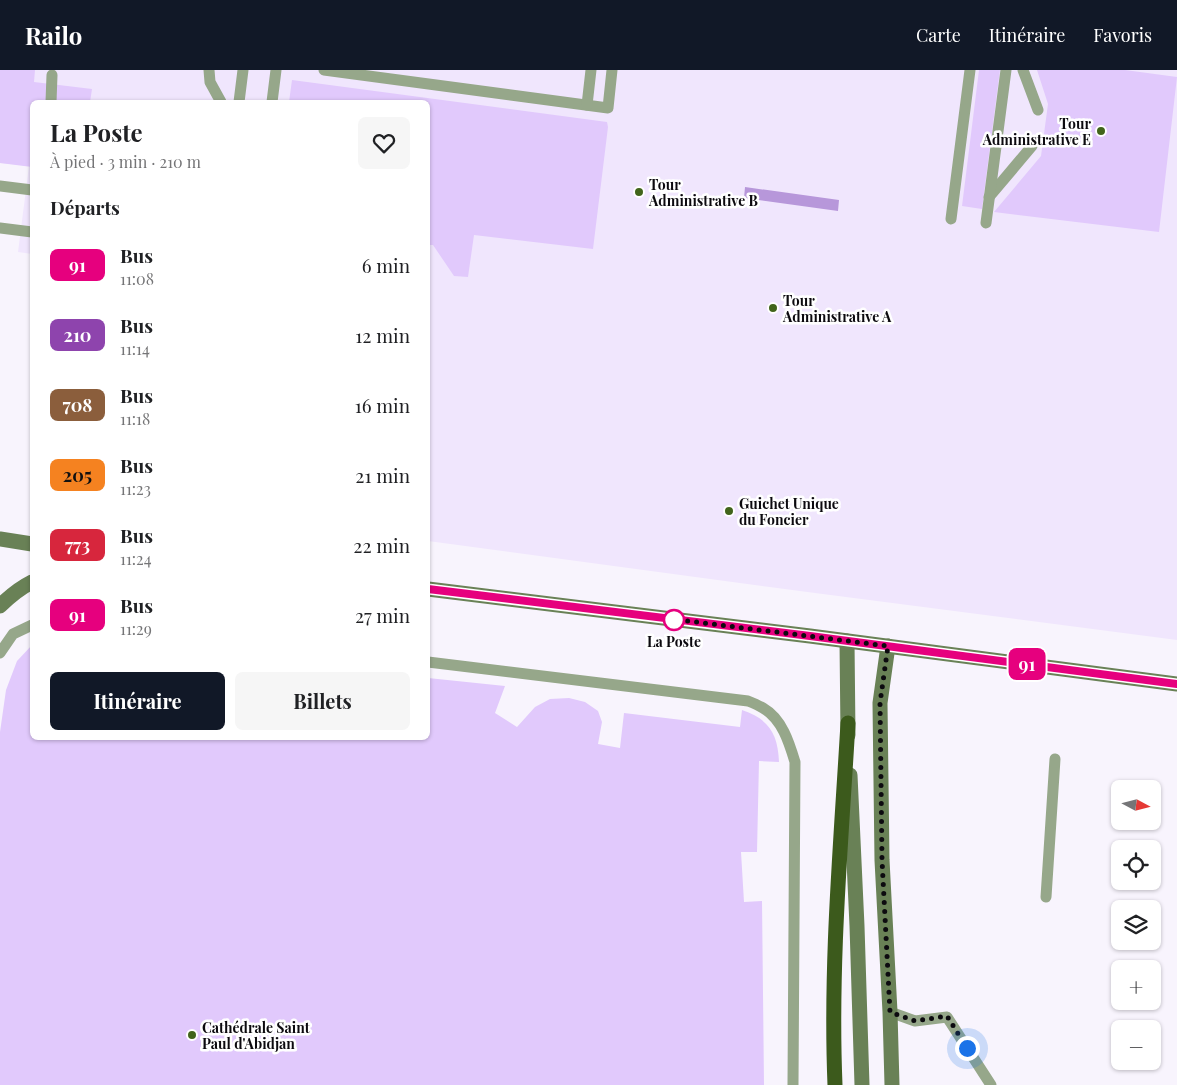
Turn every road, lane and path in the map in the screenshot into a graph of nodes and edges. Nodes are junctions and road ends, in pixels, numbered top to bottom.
1 (209, 70) edge
2 (243, 70) edge
3 (276, 70) edge
4 (324, 70) edge
5 (591, 70) edge
6 (612, 70) edge
7 (970, 70) edge
8 (1006, 70) edge
9 (1023, 70) edge
10 (52, 75) dead end
11 (51, 100) edge
12 (220, 100) edge
13 (239, 100) edge
14 (272, 100) edge
15 (587, 105) junction
16 (1038, 110) dead end
17 (1032, 146) dead end
18 (0, 186) edge
19 (30, 190) edge
20 (989, 198) junction
21 (951, 219) dead end
22 (986, 223) dead end
23 (0, 228) edge
24 (30, 232) edge
25 (0, 539) edge
26 (30, 544) edge
27 (30, 583) edge
28 (430, 589) edge
29 (0, 606) edge
30 (30, 626) edge
31 (847, 641) junction
32 (888, 646) junction
33 (0, 653) edge
34 (430, 662) edge
35 (1177, 684) edge
36 (848, 723) junction
37 (1055, 759) dead end
38 (1046, 897) dead end
39 (890, 1012) junction
40 (793, 1085) edge
41 (835, 1085) edge
42 (862, 1085) edge
43 (892, 1085) edge
44 (901, 1085) edge
45 (991, 1085) edge

1 - 12 lane
2 - 13 lane
3 - 14 lane
4 - 15 lane
5 - 15 lane
6 - 15 lane
7 - 21 lane
8 - 20 lane
9 - 16 lane
10 - 11 lane
17 - 20 lane
18 - 19 lane
20 - 22 lane
23 - 24 lane
25 - 26 main road
27 - 29 main road
28 - 31 main road
30 - 33 lane
31 - 32 main road
31 - 36 main road
32 - 35 main road
32 - 39 main road
34 - 40 lane
36 - 41 highway
36 - 42 main road
37 - 38 lane
39 - 43 main road
39 - 44 main road
39 - 45 lane

